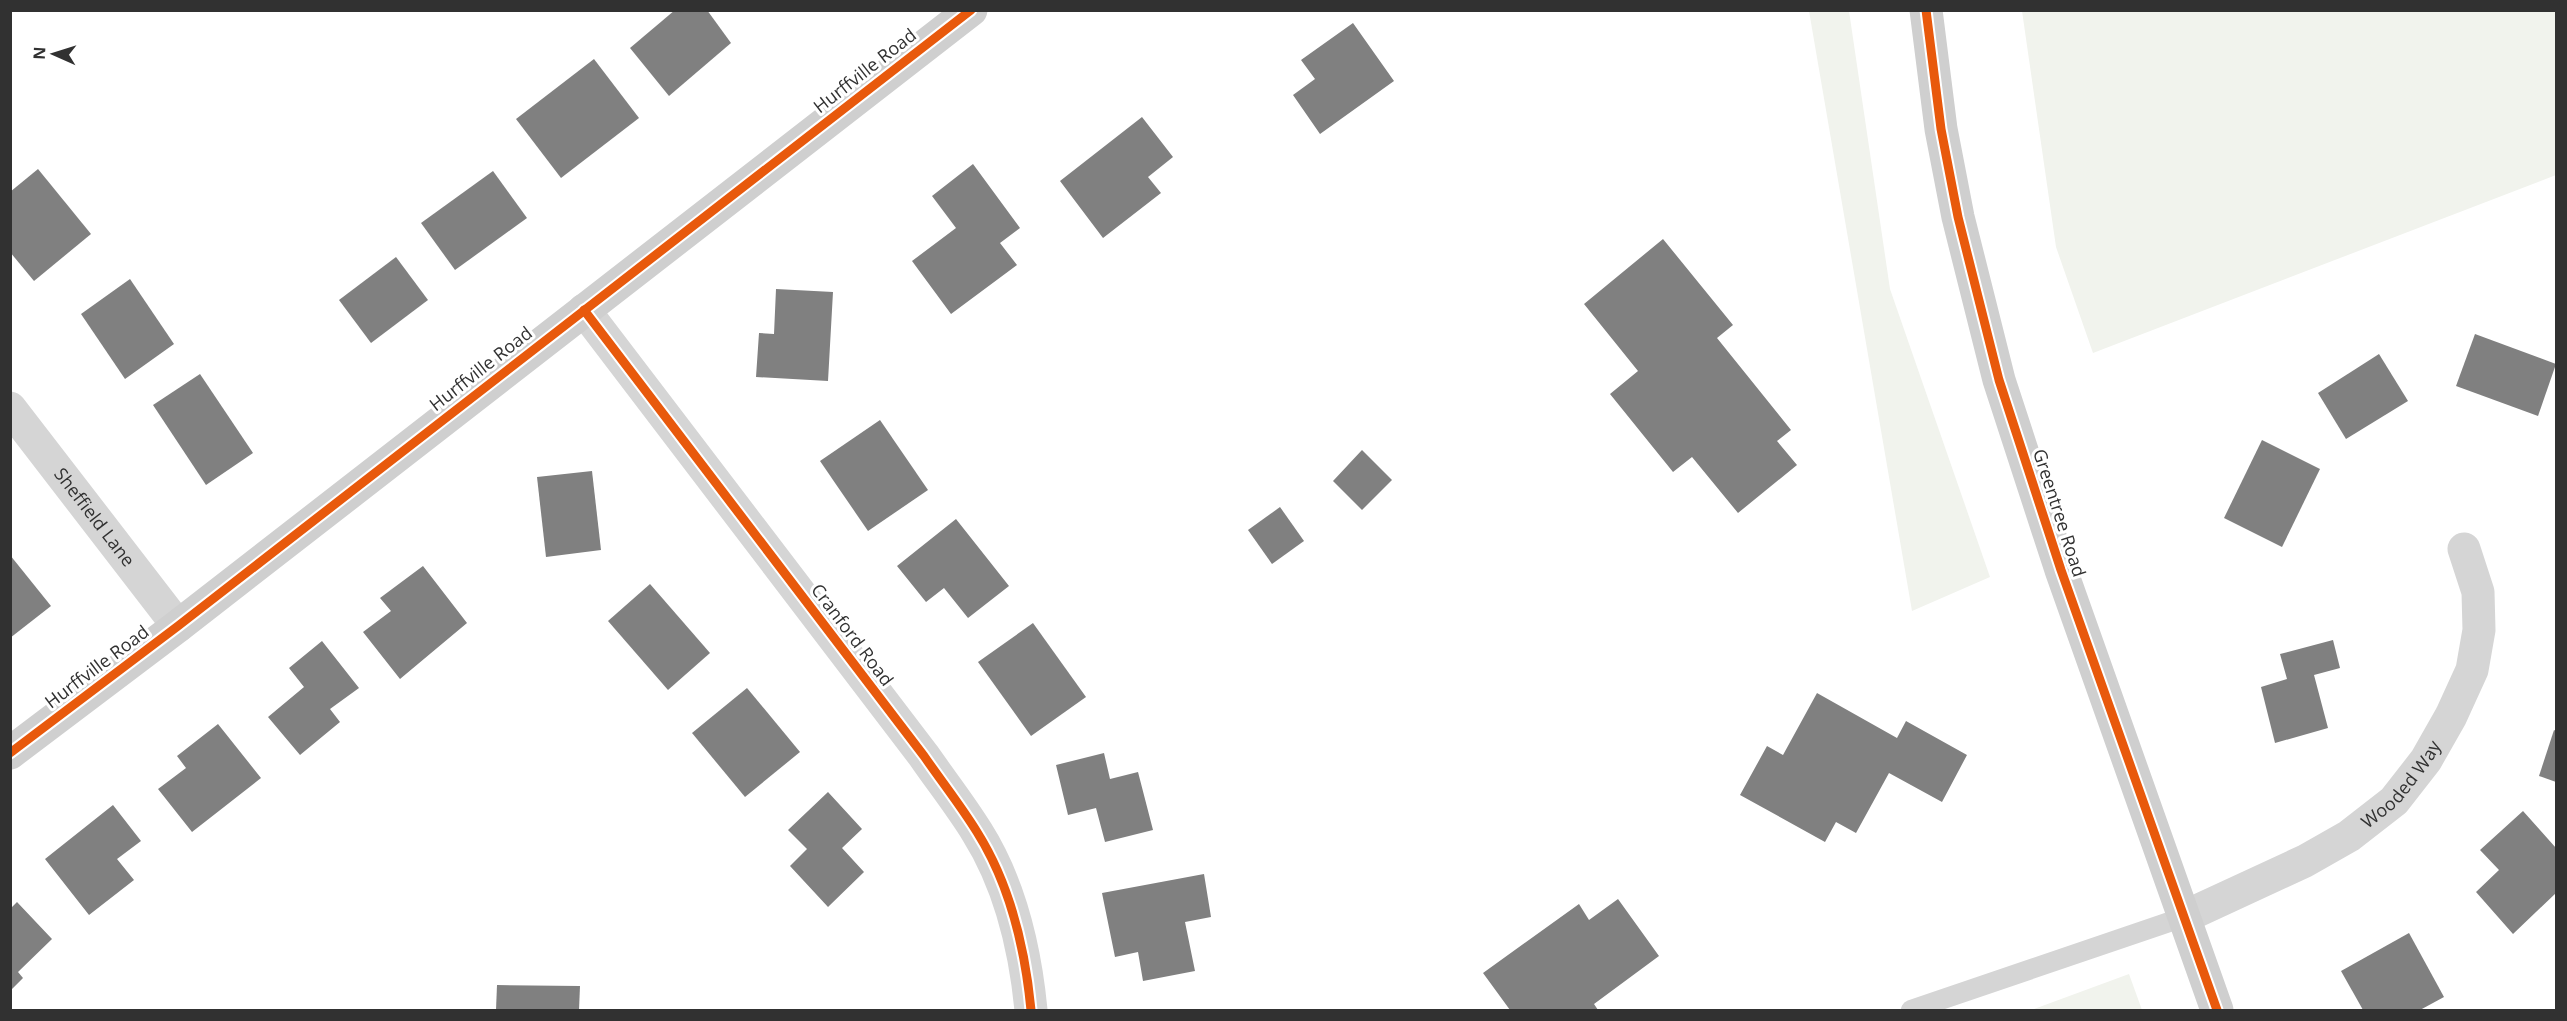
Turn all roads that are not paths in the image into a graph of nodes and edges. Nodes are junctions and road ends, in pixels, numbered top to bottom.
1 (971, 10) edge
2 (1926, 10) edge
3 (584, 310) junction
4 (10, 408) edge
5 (2464, 549) dead end
6 (178, 626) junction
7 (10, 753) edge
8 (2184, 917) junction
9 (1031, 1011) edge
10 (1911, 1011) edge
11 (2217, 1011) edge

1 - 3 street, Hurffville Road
2 - 8 street, Greentree Road
3 - 6 street, Hurffville Road
3 - 9 street, Cranford Road
4 - 6 street, Sheffield Lane
5 - 8 street, Wooded Way
6 - 7 street, Hurffville Road
8 - 10 lane
8 - 11 street, Greentree Road

